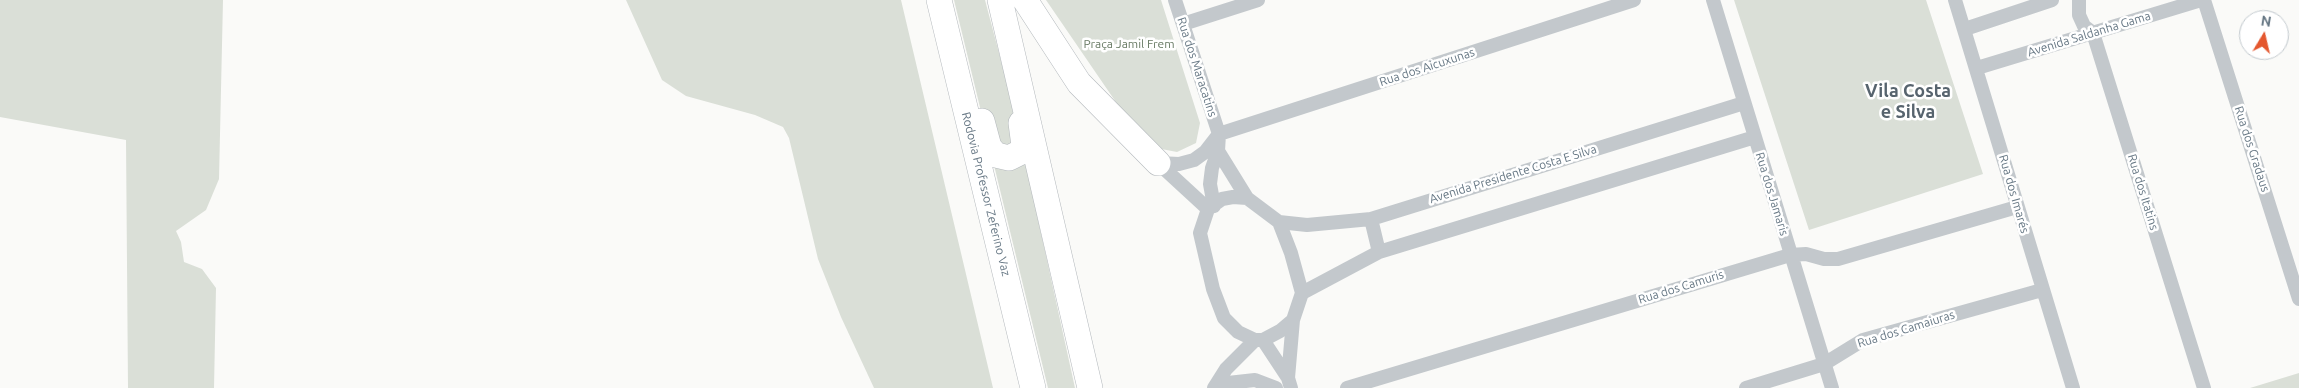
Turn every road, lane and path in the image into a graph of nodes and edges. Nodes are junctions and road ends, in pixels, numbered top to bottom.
1 (939, 0) edge
2 (950, 0) edge
3 (991, 0) edge
4 (1000, 0) edge
5 (1025, 0) edge
6 (1175, 0) edge
7 (1258, 0) edge
8 (1634, 0) edge
9 (1713, 0) edge
10 (1955, 0) edge
11 (2052, 0) edge
12 (2079, 0) edge
13 (2202, 0) edge
14 (1183, 24) junction
15 (1964, 29) junction
16 (2093, 33) junction
17 (1977, 68) junction
18 (1744, 103) junction
19 (1219, 134) junction
20 (1754, 137) junction
21 (1218, 151) junction
22 (1158, 163) junction
23 (1247, 198) junction
24 (2017, 207) junction
25 (1211, 208) junction
26 (1370, 219) junction
27 (1279, 222) junction
28 (1379, 252) junction
29 (1790, 254) junction
30 (2042, 290) junction
31 (1302, 293) junction
32 (2299, 299) edge
33 (1294, 320) junction
34 (1259, 340) junction
35 (1824, 364) junction
36 (1290, 383) edge
37 (1033, 388) edge
38 (1090, 388) edge
39 (1214, 388) edge
40 (1221, 388) edge
41 (1276, 388) edge
42 (1347, 388) edge
43 (1746, 388) edge
44 (1832, 388) edge
45 (2073, 388) edge
46 (2204, 388) edge

1 - 37 highway, Rodovia Professor Zeferino Vaz
2 - 3 highway
4 - 38 highway
5 - 22 highway
6 - 14 street, Rua dos Maracatins
7 - 14 street
8 - 19 street, Rua dos Aicuxunas
9 - 18 street, Rua dos Jamaris
10 - 15 street, Rua dos Imarés
11 - 15 street
12 - 16 street, Rua dos Itatins
13 - 16 street, Avenida Saldanha Gama
13 - 32 street, Rua dos Gradaus
14 - 19 street, Rua dos Maracatins
15 - 17 street, Rua dos Imarés
16 - 17 street, Avenida Saldanha Gama
16 - 46 street, Rua dos Itatins
17 - 24 street, Rua dos Imarés
18 - 20 street, Rua dos Jamaris
18 - 26 street, Avenida Presidente Costa E Silva
19 - 21 street, Rua dos Maracatins
19 - 22 street, Rua dos Maracatins
20 - 28 street
20 - 29 street, Rua dos Jamaris
21 - 23 street
21 - 25 street, Rua dos Maracatins
22 - 25 street
23 - 25 street
23 - 27 street
24 - 29 street, Rua dos Camuris
24 - 30 street, Rua dos Imarés
25 - 34 street
26 - 27 street, Avenida Presidente Costa E Silva
26 - 28 street
27 - 31 street
28 - 31 street
29 - 35 street, Rua dos Jamaris
29 - 42 street, Rua dos Camuris
30 - 35 street, Rua dos Camaiuras
30 - 45 street, Rua dos Imarés
31 - 33 street
33 - 34 street
33 - 36 street
34 - 36 street
34 - 39 street
35 - 43 street, Rua dos Camaiuras
35 - 44 street, Rua dos Jamaris
40 - 41 street

